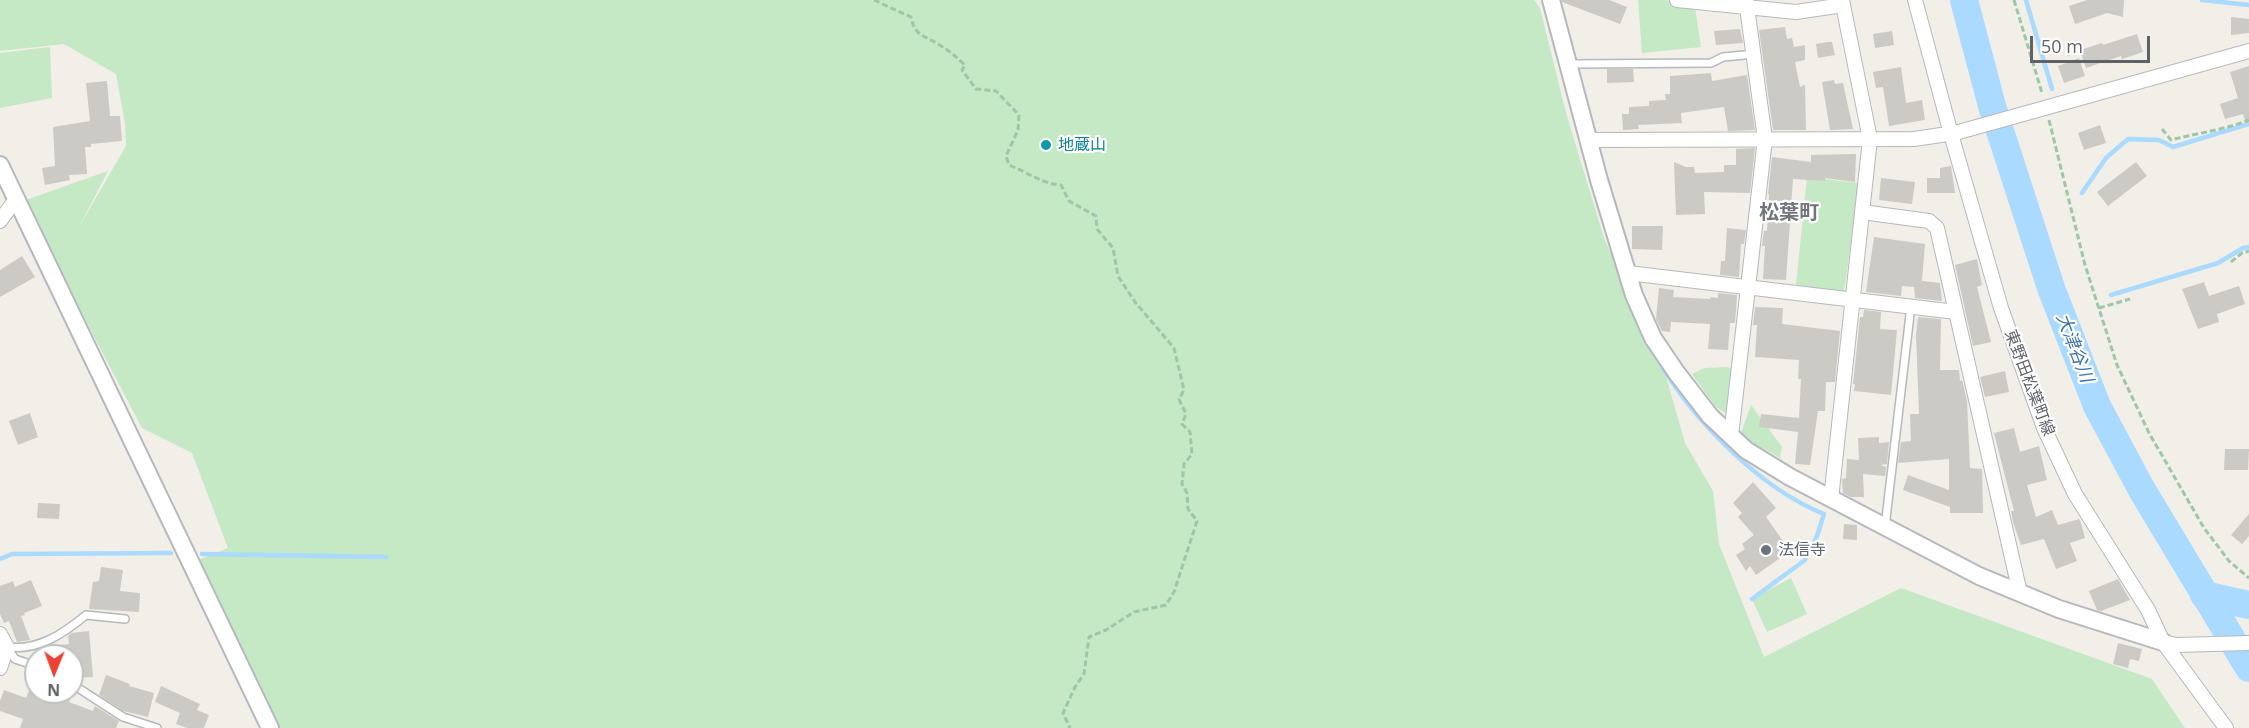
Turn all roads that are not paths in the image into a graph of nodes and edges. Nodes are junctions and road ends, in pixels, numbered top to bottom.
1 (1551, 0) edge
2 (1677, 0) edge
3 (1916, 0) edge
4 (1842, 3) edge
5 (1747, 4) edge
6 (2249, 51) edge
7 (1755, 54) junction
8 (1569, 64) junction
9 (1953, 133) junction
10 (1765, 139) junction
11 (1870, 139) junction
12 (1590, 140) junction
13 (0, 165) edge
14 (16, 199) junction
15 (1862, 212) junction
16 (0, 221) edge
17 (1628, 273) junction
18 (1748, 287) junction
19 (1853, 300) junction
20 (1911, 306) junction
21 (1956, 312) junction
22 (1731, 436) junction
23 (1832, 499) junction
24 (1886, 527) junction
25 (2020, 593) junction
26 (124, 619) dead end
27 (0, 634) edge
28 (2249, 643) edge
29 (2169, 644) junction
30 (7, 648) junction
31 (24, 662) edge
32 (0, 668) edge
33 (84, 692) edge
34 (158, 728) edge
35 (270, 728) edge
36 (2226, 728) edge

1 - 8 street
2 - 5 street
3 - 9 street, 東野田松葉町線
4 - 5 street
4 - 11 street
5 - 7 street
6 - 9 street
7 - 8 lane
7 - 10 street
8 - 12 street
9 - 11 street
9 - 29 street, 東野田松葉町線
10 - 11 street
10 - 12 street
10 - 18 street
11 - 15 street
12 - 17 street
13 - 14 street
14 - 16 street
14 - 35 street
15 - 19 street
15 - 21 street
17 - 18 street
17 - 22 street
18 - 19 street
18 - 22 street
19 - 20 street
19 - 23 street
20 - 21 street
20 - 24 lane
21 - 25 street
22 - 23 street
23 - 24 street
24 - 25 street
25 - 29 street
26 - 30 lane
27 - 30 street
28 - 29 street
29 - 36 street, 東野田松葉町線
30 - 31 lane
30 - 32 street
33 - 34 lane

